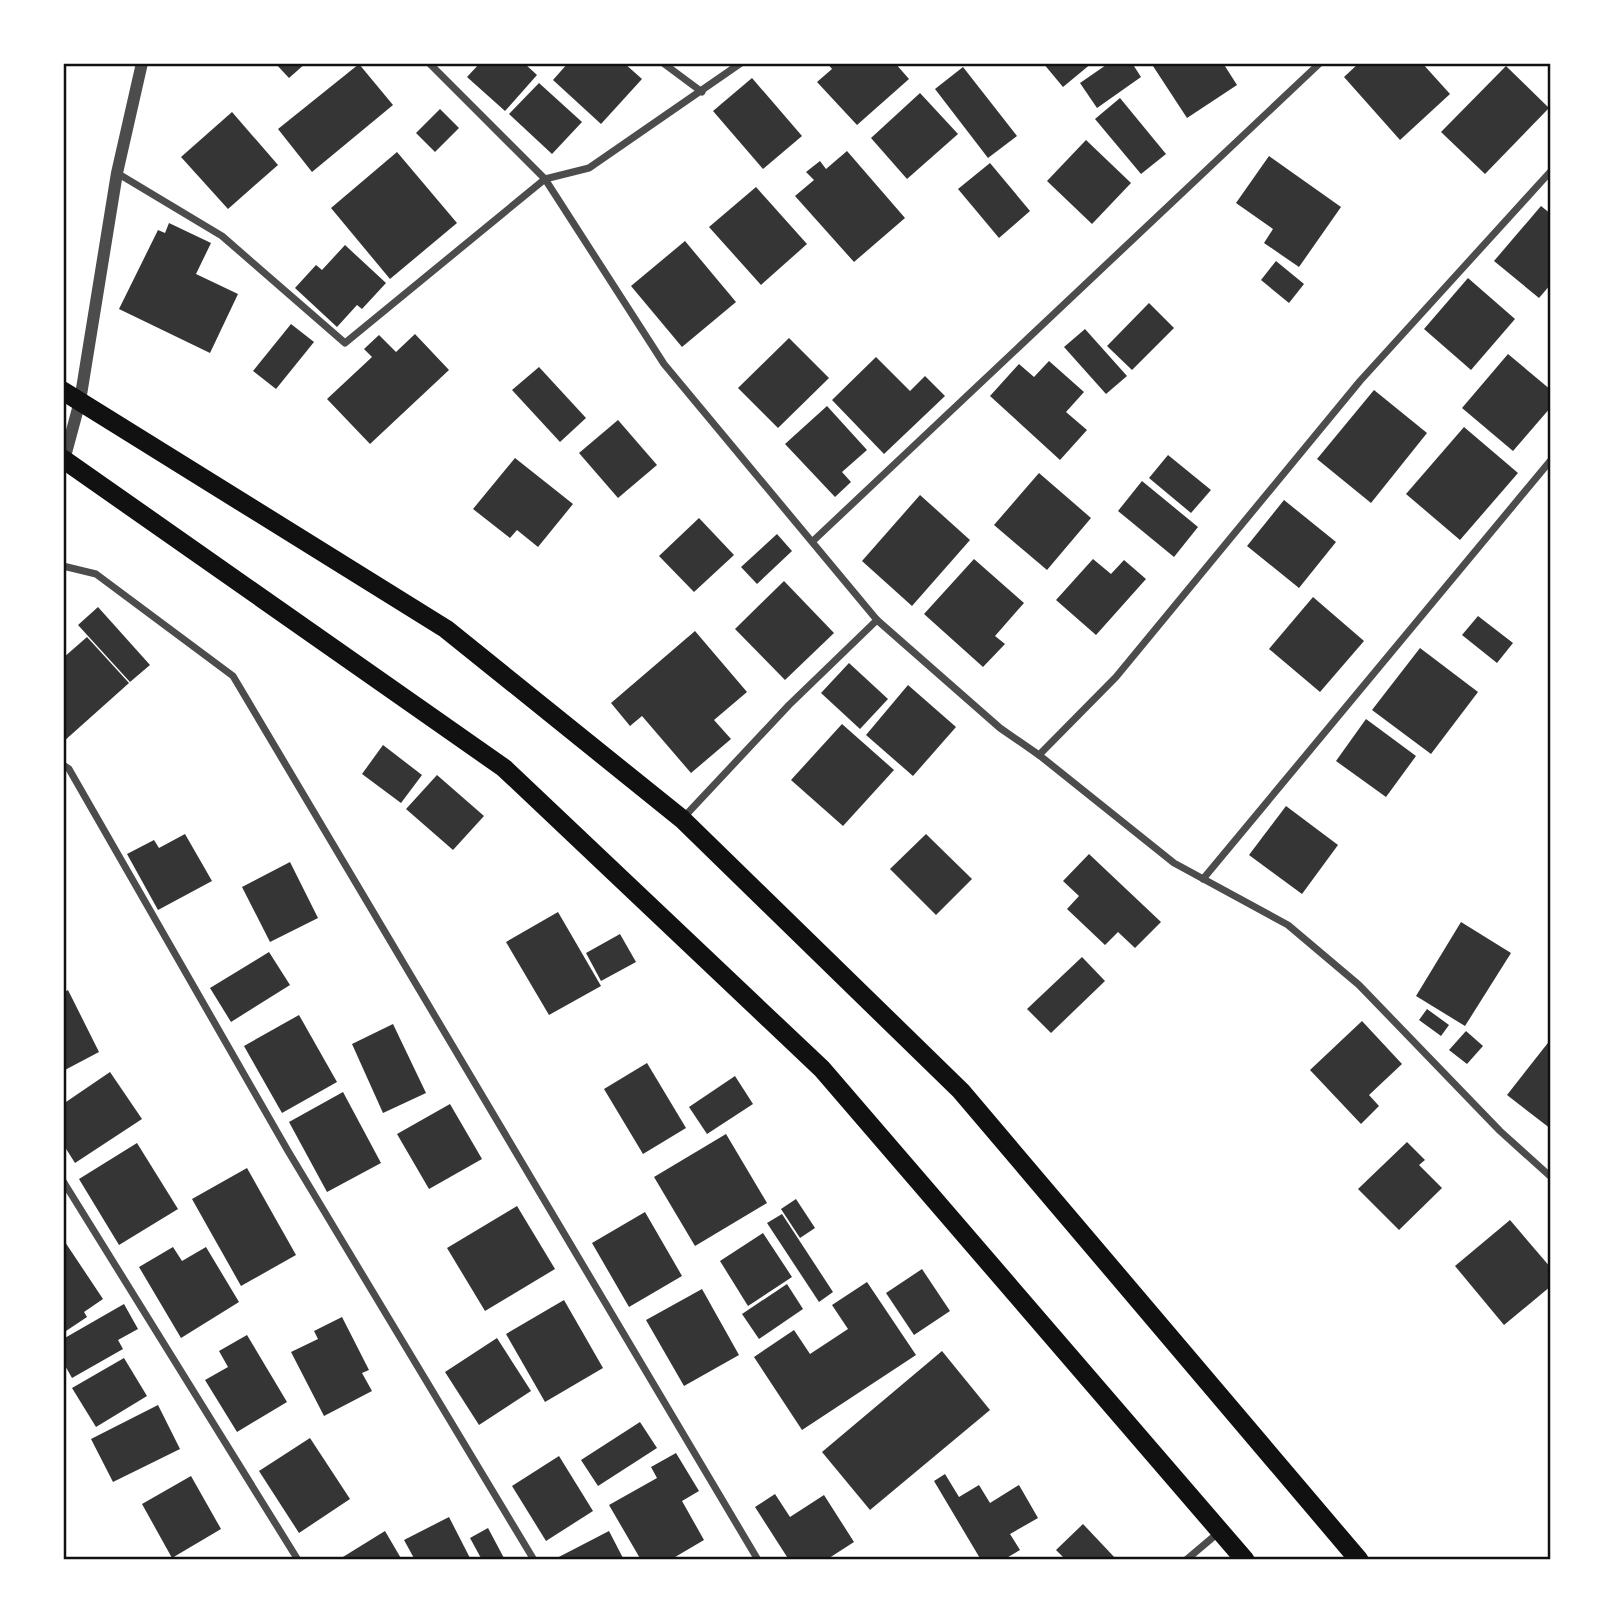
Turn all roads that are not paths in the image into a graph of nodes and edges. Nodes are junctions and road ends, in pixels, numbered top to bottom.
1 (142, 63) edge
2 (429, 63) edge
3 (663, 63) edge
4 (741, 63) edge
5 (1320, 63) edge
6 (702, 92) junction
7 (1551, 171) edge
8 (117, 173) junction
9 (545, 179) junction
10 (63, 391) edge
11 (80, 401) junction
12 (1551, 460) edge
13 (63, 461) edge
14 (813, 541) junction
15 (63, 566) edge
16 (877, 620) junction
17 (1039, 755) junction
18 (63, 765) edge
19 (682, 820) junction
20 (1203, 880) junction
21 (1551, 1177) edge
22 (63, 1181) edge
23 (1220, 1531) junction
24 (298, 1560) edge
25 (534, 1560) edge
26 (758, 1560) edge
27 (1186, 1560) edge
28 (1245, 1560) edge
29 (1359, 1560) edge

1 - 8 street
2 - 9 street
3 - 6 street
4 - 6 street
5 - 14 street
6 - 9 street
7 - 17 street
8 - 9 street
8 - 11 street
9 - 14 street
10 - 11 highway
11 - 13 street
11 - 19 highway
12 - 20 street
13 - 23 highway
14 - 16 street
15 - 26 street
16 - 17 street
16 - 19 street
17 - 20 street
18 - 25 street
19 - 29 highway
20 - 21 street
22 - 24 street
23 - 27 street
23 - 28 highway

